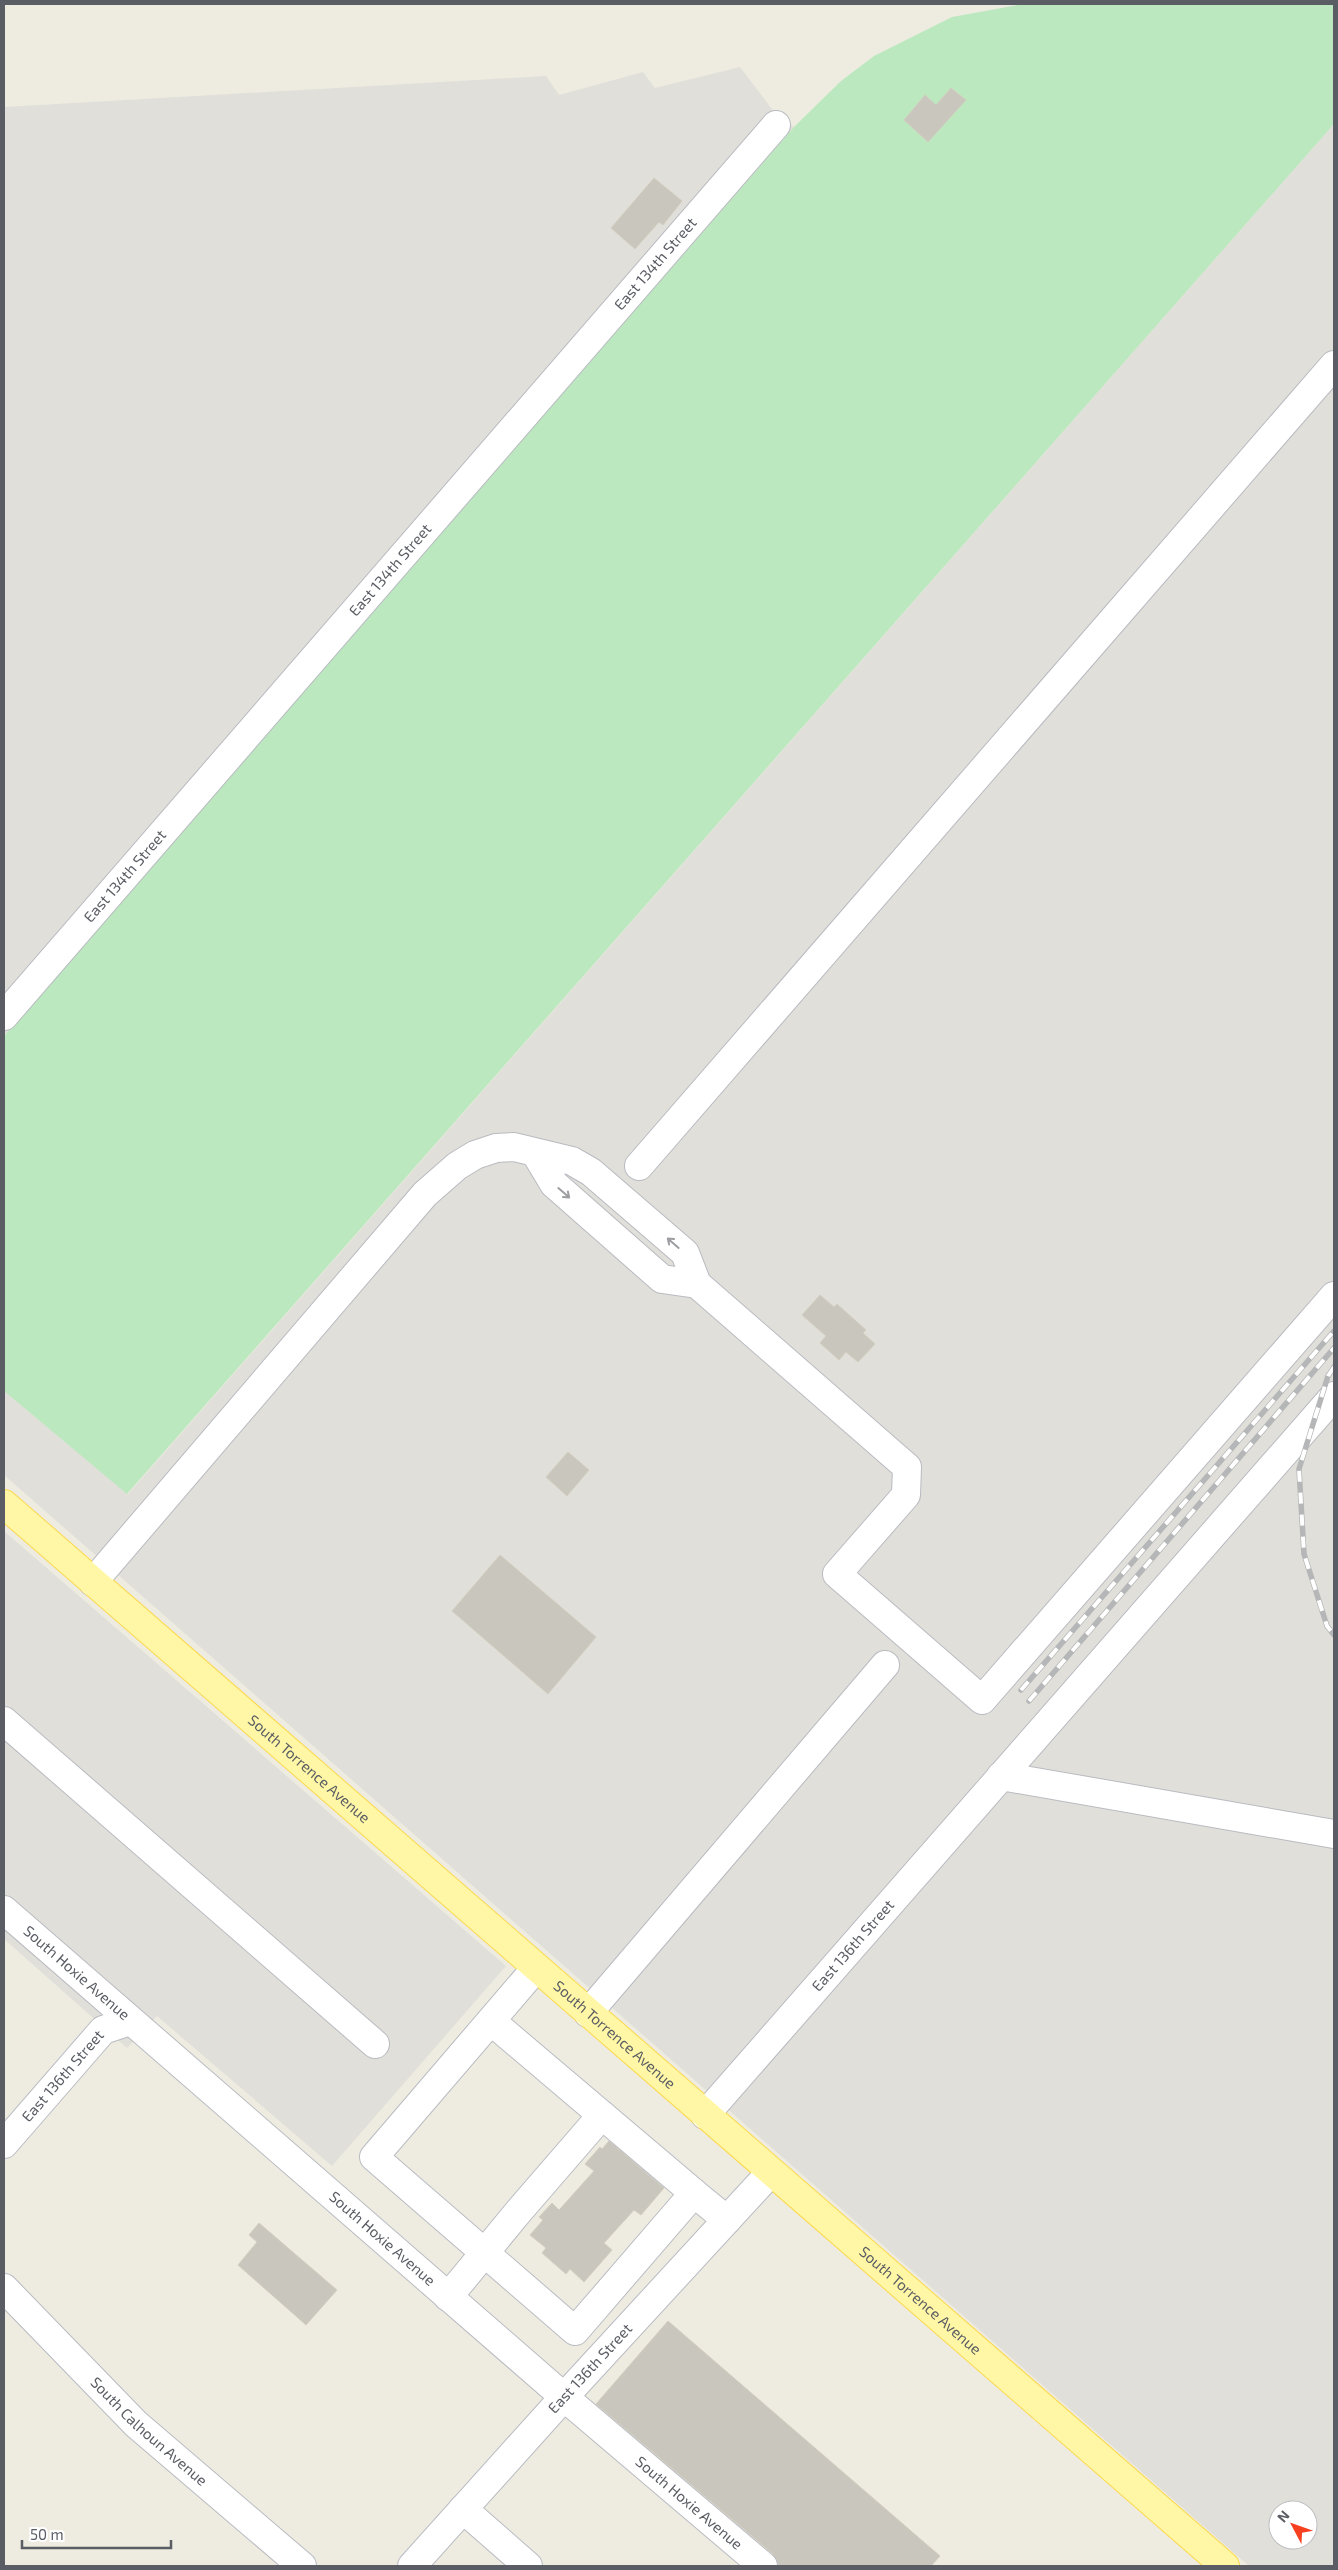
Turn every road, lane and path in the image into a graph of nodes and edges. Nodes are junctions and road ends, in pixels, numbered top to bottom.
1 (776, 125) dead end
2 (1334, 365) edge
3 (4, 1016) edge
4 (639, 1166) dead end
5 (1334, 1296) edge
6 (1334, 1396) edge
7 (4, 1504) edge
8 (93, 1582) junction
9 (885, 1665) dead end
10 (4, 1721) edge
11 (1002, 1776) junction
12 (1334, 1834) edge
13 (4, 1910) edge
14 (536, 1968) junction
15 (588, 2013) junction
16 (130, 2021) junction
17 (491, 2021) junction
18 (375, 2044) dead end
19 (602, 2115) junction
20 (706, 2115) junction
21 (4, 2144) edge
22 (771, 2172) junction
23 (694, 2194) junction
24 (727, 2220) junction
25 (484, 2253) junction
26 (4, 2288) edge
27 (448, 2297) junction
28 (564, 2397) junction
29 (463, 2509) junction
30 (302, 2566) edge
31 (412, 2566) edge
32 (528, 2566) edge
33 (763, 2566) edge
34 (1225, 2566) edge

1 - 3 street, East 134th Street
2 - 4 street
5 - 8 street
6 - 11 street, East 136th Street
7 - 8 main road, South Torrence Avenue
8 - 14 main road, South Torrence Avenue
9 - 15 street
10 - 18 street
11 - 12 street
11 - 20 street, East 136th Street
13 - 16 street, South Hoxie Avenue
14 - 15 main road, South Torrence Avenue
14 - 17 street
15 - 20 main road, South Torrence Avenue
16 - 21 street, East 136th Street
16 - 27 street, South Hoxie Avenue
17 - 19 street
17 - 25 street
19 - 23 street
19 - 25 street
20 - 22 main road, South Torrence Avenue
22 - 24 street, East 136th Street
22 - 34 main road, South Torrence Avenue
23 - 24 street
23 - 25 street
24 - 28 street, East 136th Street
25 - 27 street
26 - 30 street, South Calhoun Avenue
27 - 28 street, South Hoxie Avenue
28 - 29 street, East 136th Street
28 - 33 street, South Hoxie Avenue
29 - 31 street, East 136th Street
29 - 32 street

